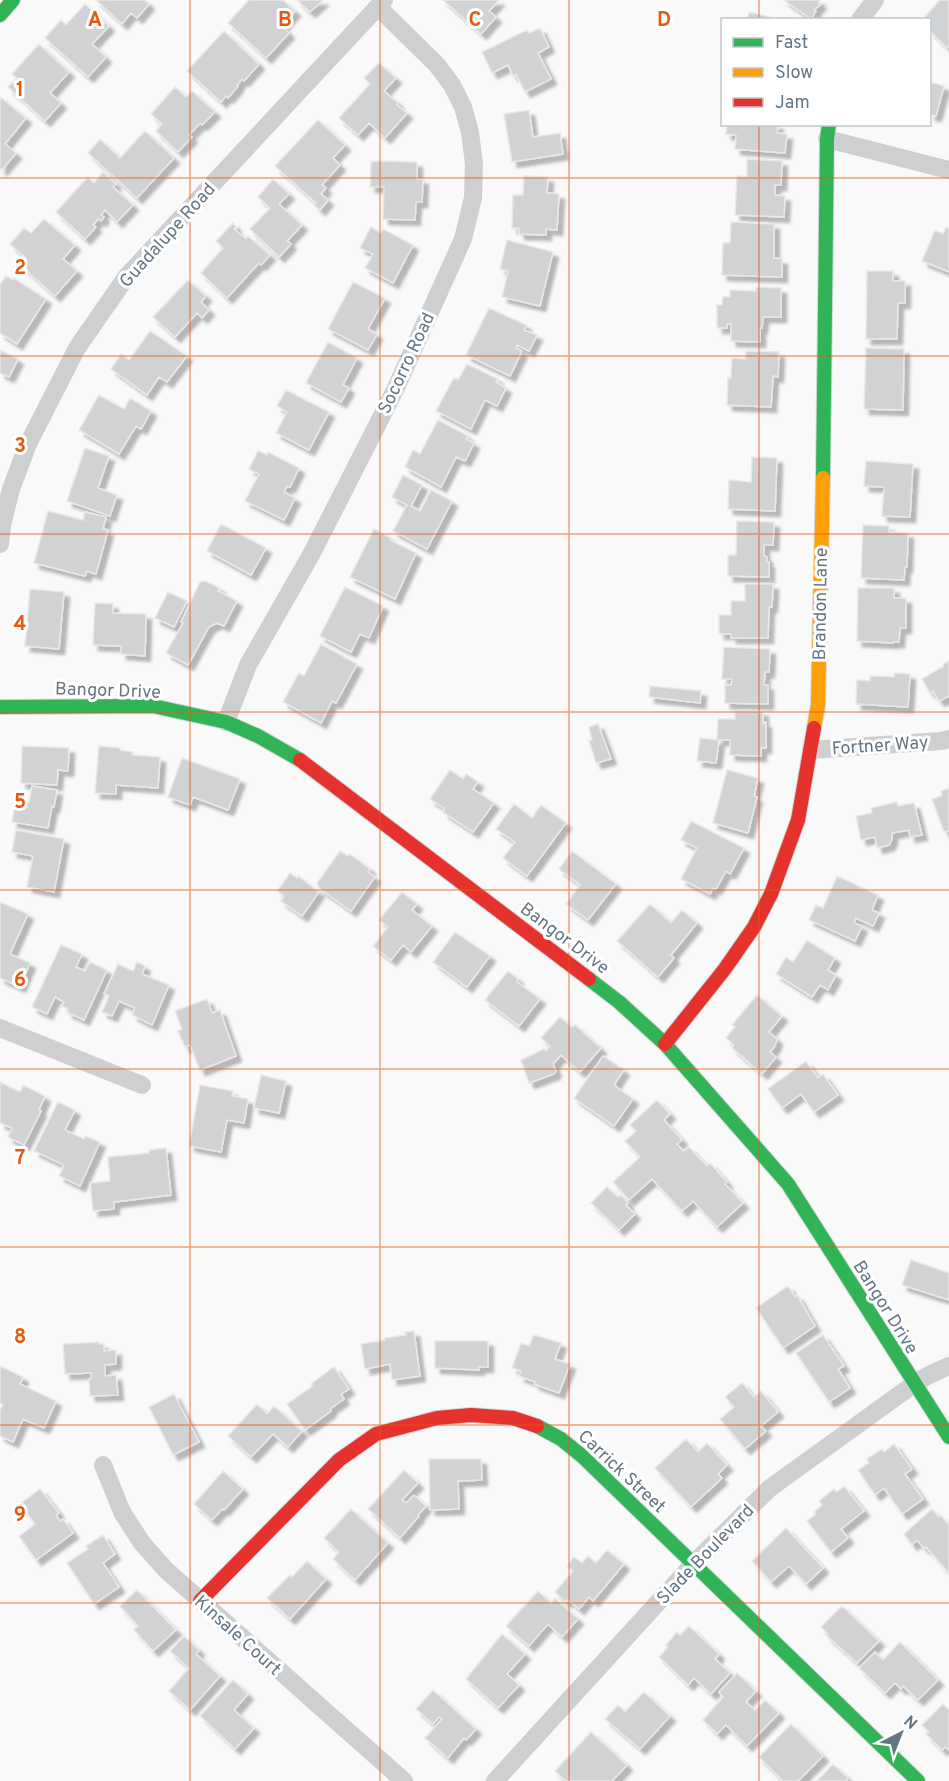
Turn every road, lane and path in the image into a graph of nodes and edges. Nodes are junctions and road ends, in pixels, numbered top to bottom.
1 (13, 0) edge
2 (875, 0) edge
3 (381, 3) edge
4 (0, 15) edge
5 (862, 18) edge
6 (828, 132) edge
7 (949, 170) edge
8 (0, 544) edge
9 (0, 707) edge
10 (226, 723) junction
11 (949, 739) edge
12 (811, 750) junction
13 (0, 1028) edge
14 (665, 1044) junction
15 (142, 1085) dead end
16 (949, 1366) edge
17 (914, 1384) junction
18 (949, 1437) edge
19 (103, 1465) dead end
20 (694, 1563) junction
21 (200, 1601) junction
22 (503, 1778) edge
23 (404, 1781) edge
24 (918, 1781) edge

1 - 4 street
2 - 5 street
3 - 8 street, Guadalupe Road
3 - 10 street, Socorro Road
6 - 7 street
6 - 12 street, Brandon Lane
9 - 10 street, Bangor Drive
10 - 14 street, Bangor Drive
11 - 12 street, Fortner Way
12 - 14 street, Brandon Lane
13 - 15 street
14 - 17 street, Bangor Drive
16 - 17 street, Slade Boulevard
17 - 18 street, Bangor Drive
17 - 20 street, Slade Boulevard
19 - 21 street, Kinsale Court
20 - 21 street, Carrick Street
20 - 22 street, Slade Boulevard
20 - 24 street, Carrick Street
21 - 23 street, Kinsale Court

